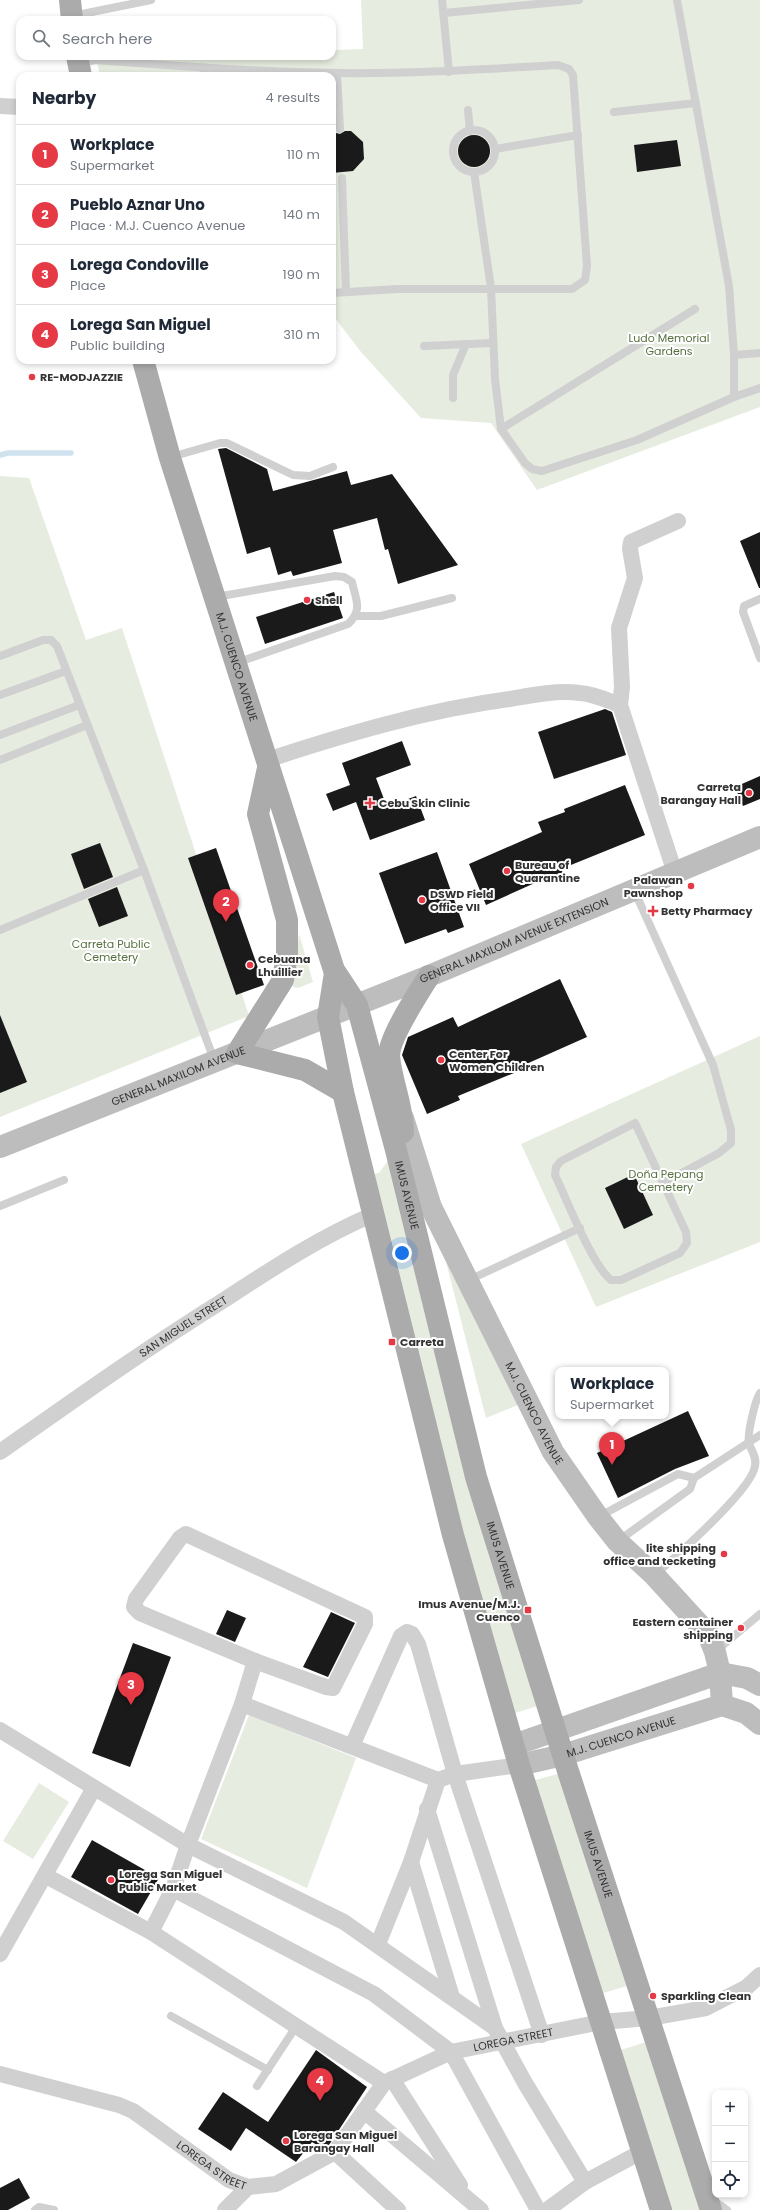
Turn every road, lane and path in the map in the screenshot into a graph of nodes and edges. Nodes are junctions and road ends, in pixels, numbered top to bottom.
1 (151, 0) edge
2 (442, 0) edge
3 (579, 0) edge
4 (677, 0) edge
5 (71, 12) edge
6 (444, 14) junction
7 (79, 65) edge
8 (204, 72) edge
9 (449, 72) junction
10 (337, 73) joint
11 (696, 103) junction
12 (0, 106) edge
13 (16, 107) edge
14 (468, 110) dead end
15 (614, 112) dead end
16 (340, 129) dead end
17 (470, 131) junction
18 (578, 135) junction
19 (495, 149) junction
20 (474, 172) junction
21 (342, 178) dead end
22 (492, 288) junction
23 (346, 292) junction
24 (336, 293) edge
25 (695, 309) dead end
26 (493, 343) junction
27 (466, 344) junction
28 (424, 346) dead end
29 (760, 353) edge
30 (734, 355) junction
31 (144, 364) edge
32 (760, 388) edge
33 (734, 397) junction
34 (453, 398) dead end
35 (501, 429) junction
36 (170, 458) junction
37 (333, 467) dead end
38 (678, 522) dead end
39 (215, 597) junction
40 (452, 598) dead end
41 (760, 599) edge
42 (356, 616) junction
43 (0, 656) edge
44 (760, 658) edge
45 (236, 663) junction
46 (66, 671) junction
47 (0, 695) edge
48 (79, 705) junction
49 (620, 705) junction
50 (87, 725) junction
51 (0, 735) edge
52 (0, 760) edge
53 (268, 764) junction
54 (760, 837) edge
55 (144, 870) junction
56 (675, 873) junction
57 (634, 890) junction
58 (0, 930) edge
59 (335, 973) junction
60 (429, 976) junction
61 (357, 1005) junction
62 (328, 1017) junction
63 (237, 1053) junction
64 (214, 1062) junction
65 (343, 1092) junction
66 (403, 1118) junction
67 (0, 1147) edge
68 (396, 1150) junction
69 (64, 1180) dead end
70 (663, 1183) junction
71 (0, 1206) edge
72 (374, 1214) junction
73 (580, 1228) junction
74 (468, 1280) junction
75 (760, 1392) edge
76 (760, 1435) edge
77 (748, 1442) junction
78 (0, 1452) edge
79 (694, 1478) junction
80 (598, 1517) junction
81 (617, 1541) junction
82 (654, 1575) junction
83 (760, 1614) edge
84 (715, 1652) junction
85 (255, 1661) junction
86 (720, 1672) junction
87 (760, 1685) edge
88 (242, 1704) junction
89 (722, 1705) junction
90 (760, 1724) edge
91 (0, 1730) edge
92 (556, 1732) junction
93 (352, 1746) junction
94 (516, 1755) junction
95 (563, 1755) junction
96 (455, 1774) junction
97 (438, 1780) junction
98 (94, 1788) junction
99 (427, 1809) junction
100 (188, 1845) junction
101 (411, 1862) junction
102 (46, 1876) junction
103 (173, 1889) junction
104 (151, 1932) junction
105 (378, 1944) junction
106 (0, 1954) edge
107 (760, 1976) edge
108 (452, 1997) junction
109 (171, 2016) dead end
110 (649, 2018) junction
111 (601, 2022) junction
112 (297, 2025) junction
113 (498, 2035) junction
114 (542, 2035) junction
115 (451, 2052) junction
116 (268, 2070) junction
117 (0, 2074) edge
118 (388, 2081) junction
119 (257, 2086) dead end
120 (364, 2111) junction
121 (643, 2151) junction
122 (335, 2152) junction
123 (585, 2182) junction
124 (248, 2187) junction
125 (468, 2198) junction
126 (709, 2203) edge
127 (382, 2204) edge
128 (35, 2210) edge
129 (54, 2210) edge
130 (225, 2210) edge
131 (398, 2210) edge
132 (481, 2210) edge
133 (538, 2210) edge
134 (547, 2210) edge
135 (662, 2210) edge
136 (727, 2210) edge

1 - 5 lane
2 - 6 lane
3 - 6 lane
4 - 11 lane
6 - 9 lane
7 - 8 lane
9 - 10 lane
9 - 18 lane
10 - 16 lane
11 - 15 lane
11 - 30 lane
12 - 13 street
14 - 17 lane
17 - 19 lane
17 - 20 lane
18 - 19 lane
18 - 22 lane
19 - 20 lane
20 - 22 lane
21 - 23 lane
22 - 23 lane
22 - 26 lane
23 - 24 lane
25 - 35 lane
26 - 27 lane
26 - 35 lane
27 - 28 lane
27 - 34 lane
29 - 30 lane
30 - 33 lane
31 - 36 main road, M.J. CUENCO AVENUE
32 - 33 lane
33 - 35 lane
36 - 37 lane
36 - 39 main road, M.J. CUENCO AVENUE
38 - 49 street
39 - 42 lane
39 - 45 main road, M.J. CUENCO AVENUE
40 - 42 lane
41 - 44 lane
42 - 45 lane
43 - 46 lane
45 - 53 main road, M.J. CUENCO AVENUE
46 - 47 lane
46 - 48 lane
48 - 50 lane
48 - 51 lane
49 - 53 street
49 - 56 street
50 - 52 lane
50 - 55 lane
53 - 59 main road, M.J. CUENCO AVENUE
53 - 63 main road
54 - 56 main road, GENERAL MAXILOM AVENUE EXTENSION
55 - 58 lane
55 - 64 lane
56 - 57 main road, GENERAL MAXILOM AVENUE EXTENSION
57 - 60 main road, GENERAL MAXILOM AVENUE EXTENSION
57 - 70 lane
59 - 61 main road, M.J. CUENCO AVENUE
59 - 62 main road, M.J. CUENCO AVENUE
60 - 61 main road, GENERAL MAXILOM AVENUE EXTENSION
60 - 66 main road
61 - 62 main road, GENERAL MAXILOM AVENUE
61 - 68 main road, IMUS AVENUE
62 - 63 main road, GENERAL MAXILOM AVENUE
62 - 65 main road
63 - 64 main road, GENERAL MAXILOM AVENUE
63 - 65 main road
64 - 67 main road, GENERAL MAXILOM AVENUE
65 - 72 main road
66 - 68 main road
66 - 74 main road, M.J. CUENCO AVENUE
68 - 92 main road, IMUS AVENUE
69 - 71 lane
70 - 73 lane
70 - 73 lane
72 - 78 street, SAN MIGUEL STREET
72 - 94 main road
73 - 74 lane
74 - 80 main road, M.J. CUENCO AVENUE
75 - 77 lane
76 - 77 lane
77 - 79 lane
77 - 82 lane
79 - 80 lane
79 - 81 lane
80 - 81 main road, M.J. CUENCO AVENUE
81 - 82 main road, M.J. CUENCO AVENUE
82 - 84 main road, M.J. CUENCO AVENUE
83 - 84 lane
84 - 86 main road, M.J. CUENCO AVENUE
85 - 85 street
85 - 88 street
86 - 87 main road
86 - 89 main road, M.J. CUENCO AVENUE
86 - 92 main road
88 - 93 street
88 - 100 street
89 - 90 main road
89 - 95 main road, M.J. CUENCO AVENUE
91 - 98 street
92 - 94 main road
92 - 95 main road, IMUS AVENUE
93 - 96 street
93 - 97 street
94 - 95 main road, M.J. CUENCO AVENUE
94 - 96 street
94 - 111 main road
95 - 110 main road, IMUS AVENUE
96 - 97 street
96 - 114 street
97 - 99 street
98 - 100 street
98 - 102 street
99 - 101 street
99 - 113 street
100 - 103 street
100 - 105 street
101 - 105 street
101 - 108 street
102 - 104 street
102 - 106 street
103 - 104 street
103 - 115 street
104 - 112 street
105 - 108 street
107 - 110 street, LOREGA STREET
108 - 113 street
109 - 116 lane
110 - 111 street, LOREGA STREET
110 - 126 main road, IMUS AVENUE
111 - 114 street, LOREGA STREET
111 - 121 main road
112 - 116 lane
112 - 118 street
113 - 114 street, LOREGA STREET
113 - 115 street, LOREGA STREET
113 - 123 street
115 - 118 street, LOREGA STREET
115 - 133 street
116 - 119 lane
117 - 124 street, LOREGA STREET
118 - 120 street, LOREGA STREET
118 - 125 street
120 - 122 street, LOREGA STREET
120 - 125 street
121 - 123 street
121 - 135 main road
122 - 124 street, LOREGA STREET
122 - 127 street
123 - 134 street
124 - 130 street
125 - 132 street
126 - 136 lane
127 - 131 street
128 - 129 lane

